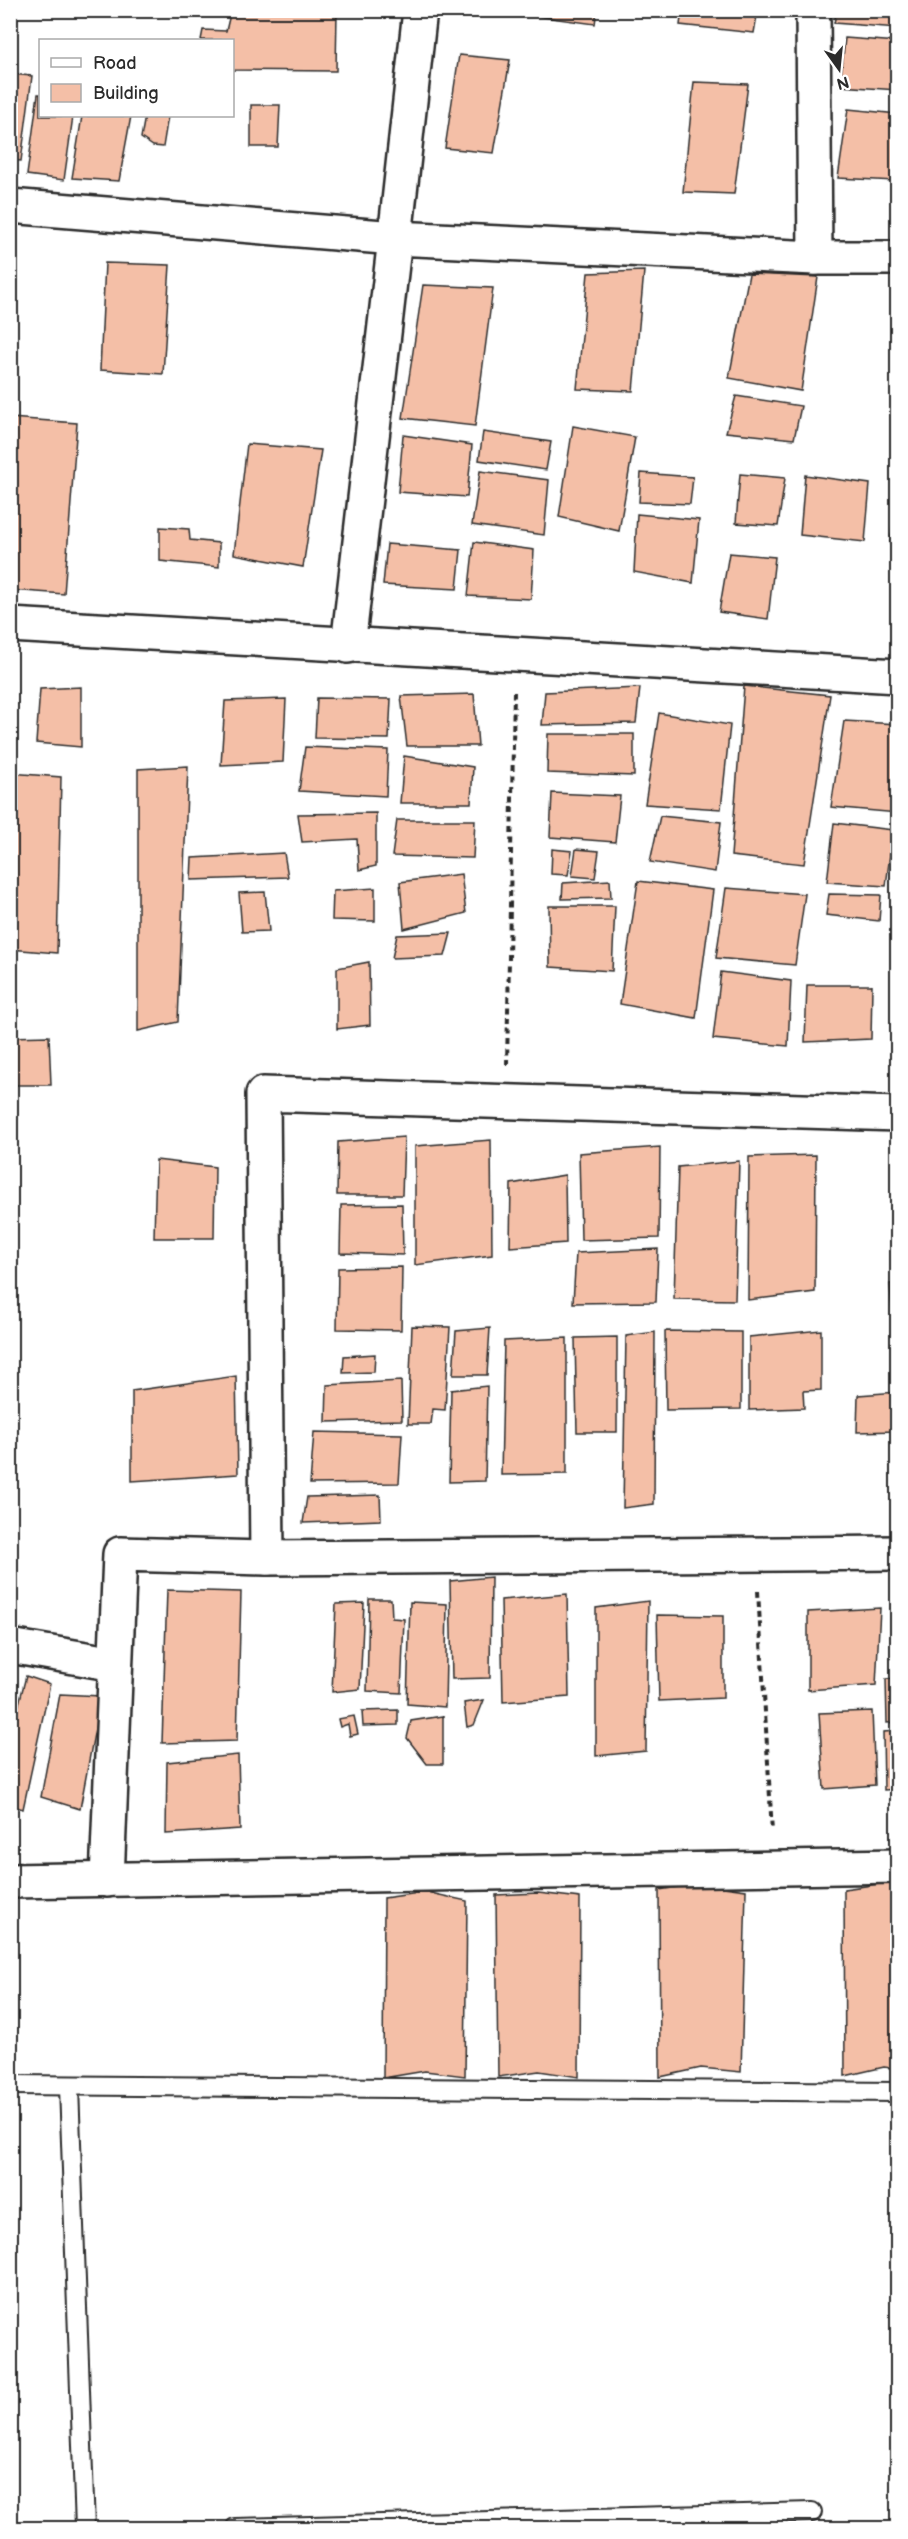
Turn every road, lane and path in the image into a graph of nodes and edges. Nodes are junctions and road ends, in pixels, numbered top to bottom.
1 (420, 10) edge
2 (813, 10) edge
3 (10, 206) edge
4 (395, 238) junction
5 (815, 258) junction
6 (897, 258) edge
7 (10, 625) edge
8 (348, 646) junction
9 (515, 655) junction
10 (897, 676) edge
11 (506, 1102) junction
12 (897, 1114) edge
13 (897, 1553) edge
14 (756, 1554) junction
15 (267, 1558) junction
16 (10, 1646) edge
17 (116, 1664) junction
18 (897, 1866) edge
19 (774, 1868) junction
20 (107, 1880) junction
21 (10, 1881) edge
22 (10, 2085) edge
23 (69, 2087) junction
24 (897, 2092) edge
25 (812, 2512) dead end
26 (85, 2529) edge
27 (235, 2529) edge

1 - 4 street
2 - 5 street
3 - 4 street
4 - 5 street
4 - 8 street
5 - 6 street
7 - 8 street
8 - 9 street
9 - 10 street
9 - 11 path
11 - 12 street
11 - 15 street
13 - 14 street
14 - 15 street
14 - 19 path
15 - 17 street
16 - 17 street
17 - 20 street
18 - 19 street
19 - 20 street
20 - 21 street
22 - 23 lane
23 - 24 lane
23 - 26 lane
25 - 27 lane

